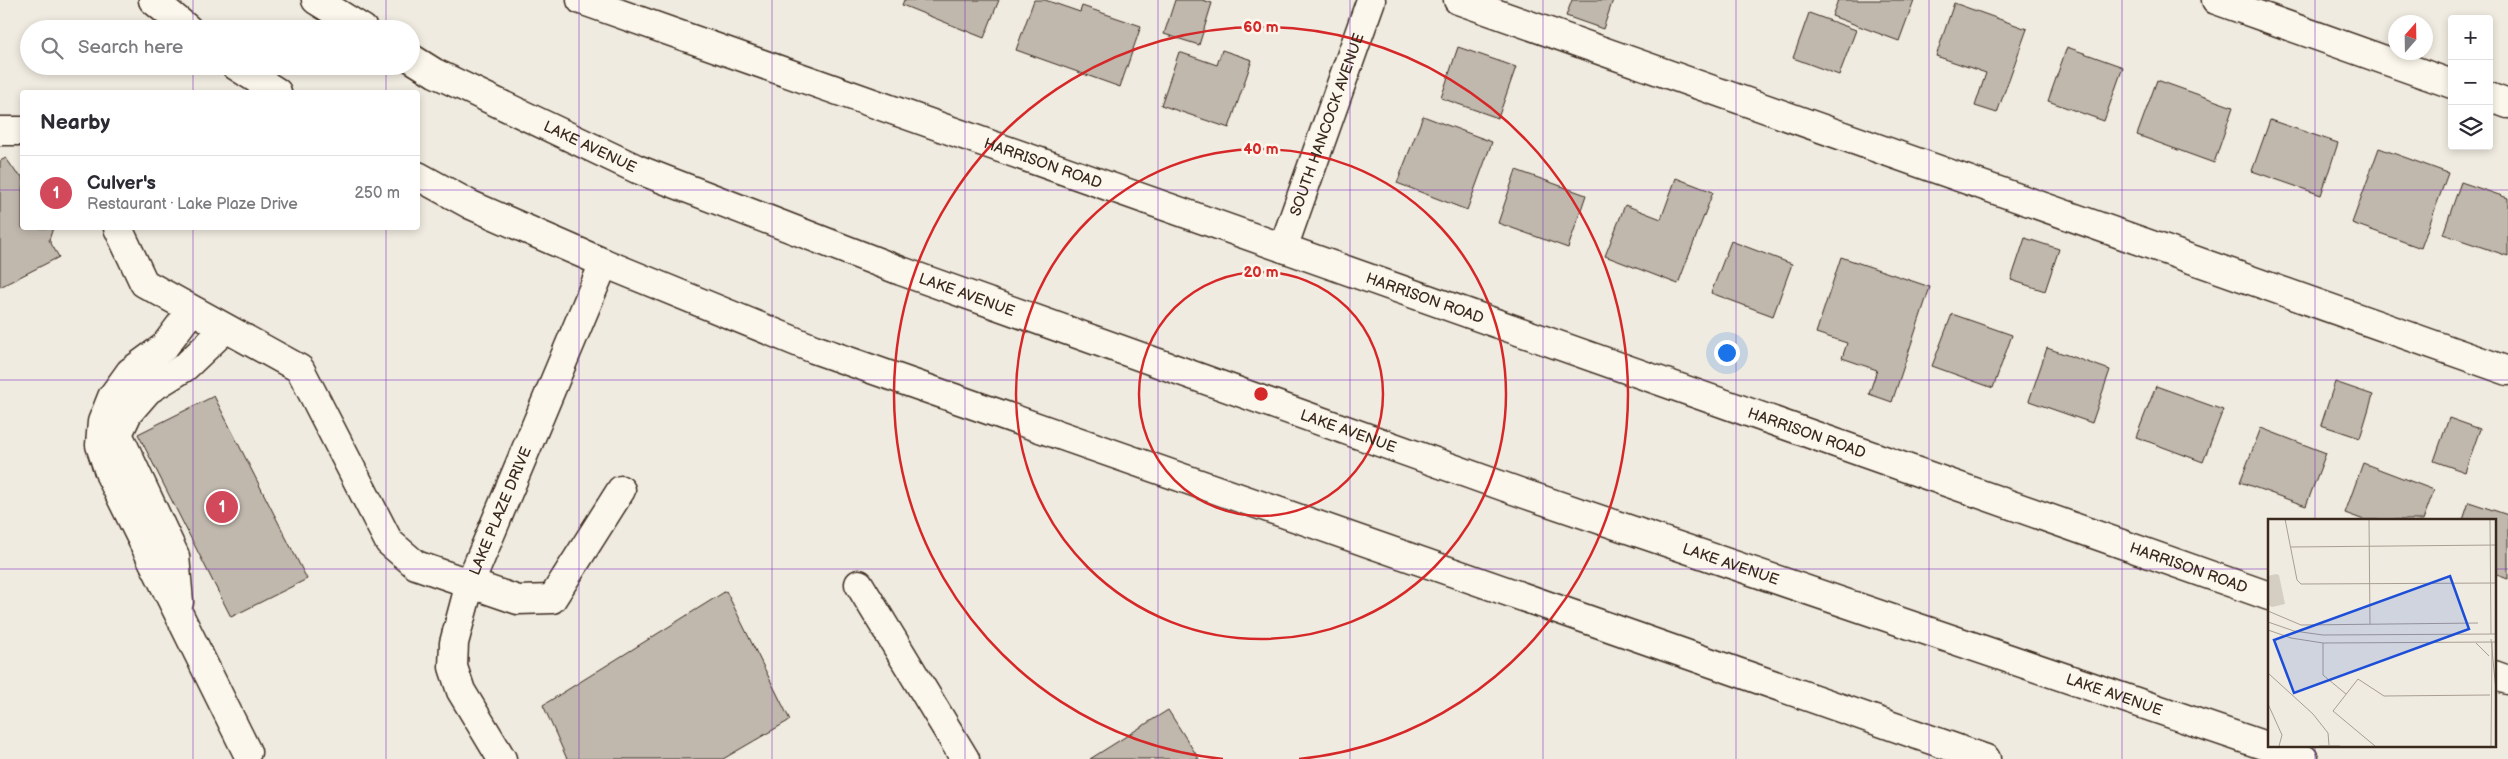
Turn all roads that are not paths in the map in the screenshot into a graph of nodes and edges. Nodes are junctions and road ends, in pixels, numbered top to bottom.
1 (153, 0) edge
2 (316, 0) edge
3 (580, 0) edge
4 (1371, 0) edge
5 (1458, 0) edge
6 (2216, 0) edge
7 (177, 20) edge
8 (349, 20) edge
9 (420, 64) edge
10 (250, 75) edge
11 (2448, 83) edge
12 (274, 90) edge
13 (2493, 98) edge
14 (2508, 104) edge
15 (0, 131) edge
16 (20, 131) edge
17 (420, 177) edge
18 (119, 230) edge
19 (1283, 248) junction
20 (604, 263) junction
21 (191, 311) junction
22 (225, 329) junction
23 (2508, 372) edge
24 (621, 490) dead end
25 (470, 583) junction
26 (859, 584) dead end
27 (2268, 596) edge
28 (180, 616) junction
29 (2496, 676) edge
30 (2508, 680) edge
31 (247, 752) dead end
32 (502, 759) edge
33 (965, 759) edge
34 (1986, 759) edge
35 (2304, 759) edge

1 - 7 main road
2 - 8 main road
3 - 19 main road, HARRISON ROAD
4 - 19 main road, SOUTH HANCOCK AVENUE
5 - 23 main road
6 - 11 main road
9 - 35 main road, LAKE AVENUE
10 - 12 main road
13 - 14 main road
15 - 16 main road
17 - 20 main road
18 - 21 main road
19 - 27 main road, HARRISON ROAD
20 - 25 main road, LAKE PLAZE DRIVE
20 - 34 main road
21 - 22 main road
21 - 28 main road
22 - 25 main road
22 - 28 main road
24 - 25 main road
25 - 32 main road, LAKE PLAZE DRIVE
26 - 33 main road
28 - 31 main road
29 - 30 main road

